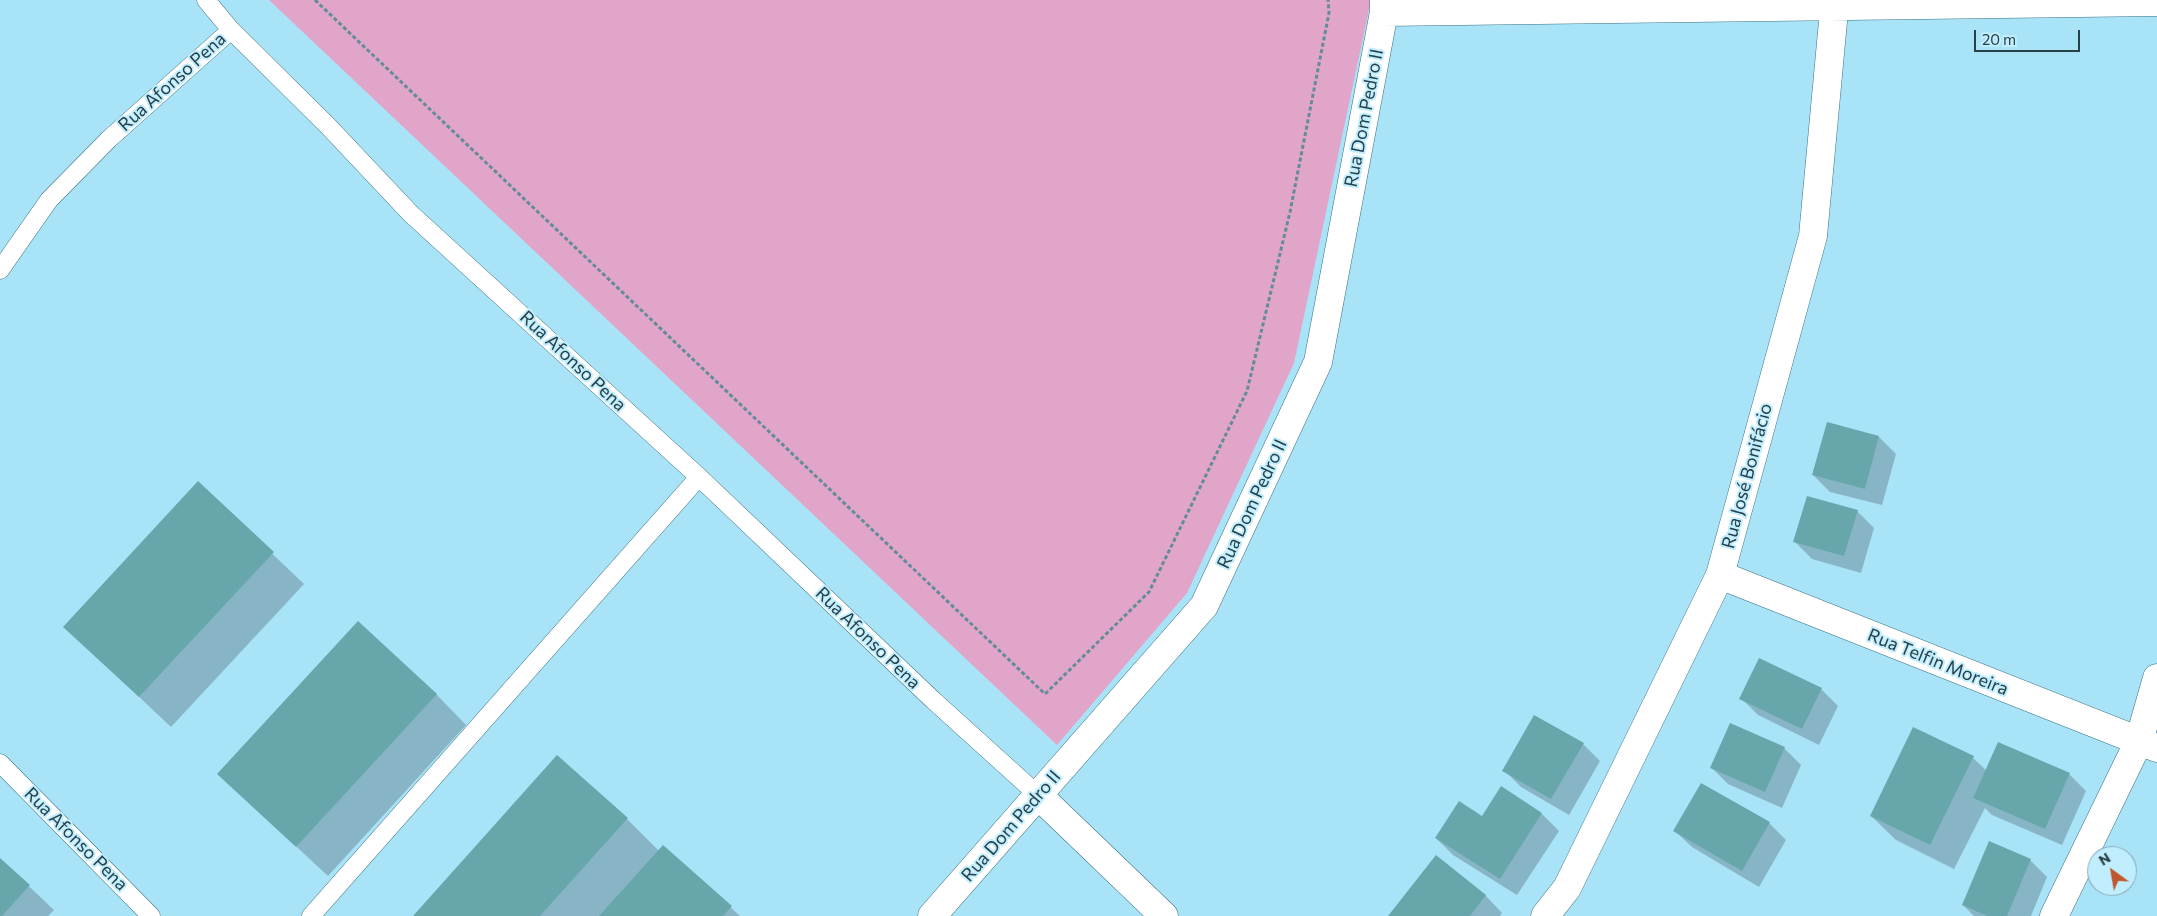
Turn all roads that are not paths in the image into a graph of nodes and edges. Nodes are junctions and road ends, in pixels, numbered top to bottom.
1 (206, 0) edge
2 (2157, 2) edge
3 (1835, 3) edge
4 (1384, 6) edge
5 (231, 30) junction
6 (0, 270) edge
7 (699, 477) junction
8 (1720, 575) junction
9 (2157, 678) edge
10 (2148, 745) edge
11 (0, 763) edge
12 (1038, 796) junction
13 (151, 916) edge
14 (311, 916) edge
15 (932, 916) edge
16 (1164, 916) edge
17 (1546, 916) edge
18 (2054, 916) edge

1 - 5 lane
2 - 3 street
3 - 4 street
3 - 8 street, Rua José Bonifácio
4 - 12 street, Rua Dom Pedro II
5 - 6 lane, Rua Afonso Pena
5 - 7 lane, Rua Afonso Pena
7 - 12 lane, Rua Afonso Pena
7 - 14 lane
8 - 10 street, Rua Telfin Moreira
8 - 17 street, Rua José Bonifácio
9 - 10 street
10 - 18 street
11 - 13 lane, Rua Afonso Pena
12 - 15 street, Rua Dom Pedro II
12 - 16 street, Rua Afonso Pena

